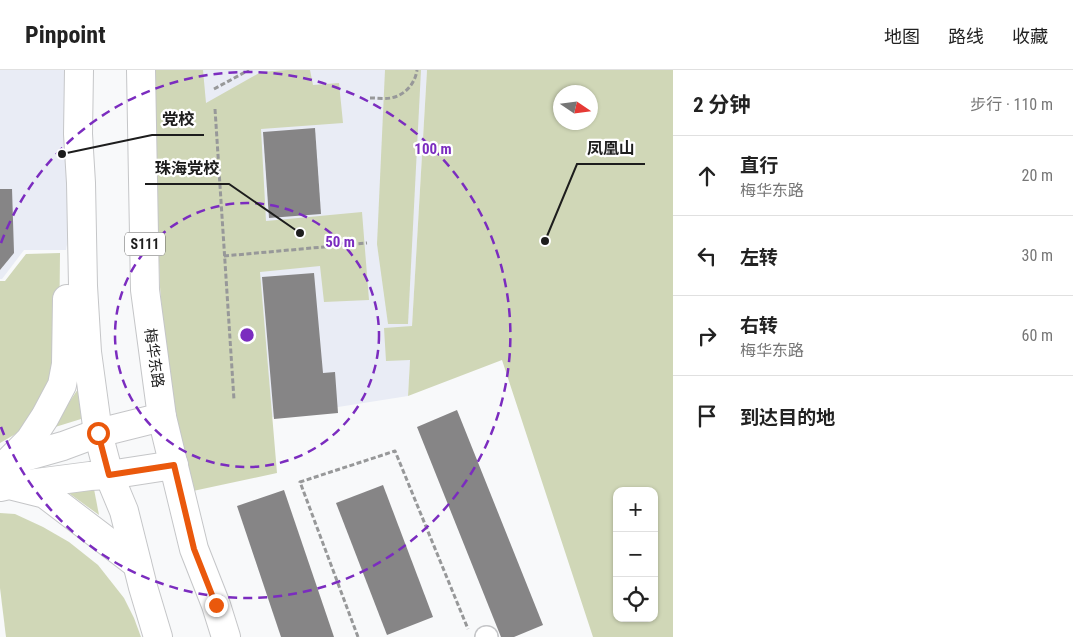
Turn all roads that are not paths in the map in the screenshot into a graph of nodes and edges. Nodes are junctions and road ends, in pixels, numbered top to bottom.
1 (79, 70) edge
2 (142, 70) edge
3 (81, 183) junction
4 (162, 417) junction
5 (98, 433) junction
6 (174, 465) junction
7 (6, 475) edge
8 (109, 475) junction
9 (137, 564) junction
10 (158, 637) edge
11 (226, 637) edge

1 - 3 main road
2 - 4 main road, 梅华东路 / S111
3 - 5 main road
3 - 7 main road
4 - 5 main road
4 - 6 main road, 梅华东路 / S111
5 - 7 main road
5 - 8 main road
6 - 8 main road
6 - 11 main road, 梅华东路 / S111
7 - 8 main road
7 - 9 main road
8 - 9 main road
9 - 10 main road

